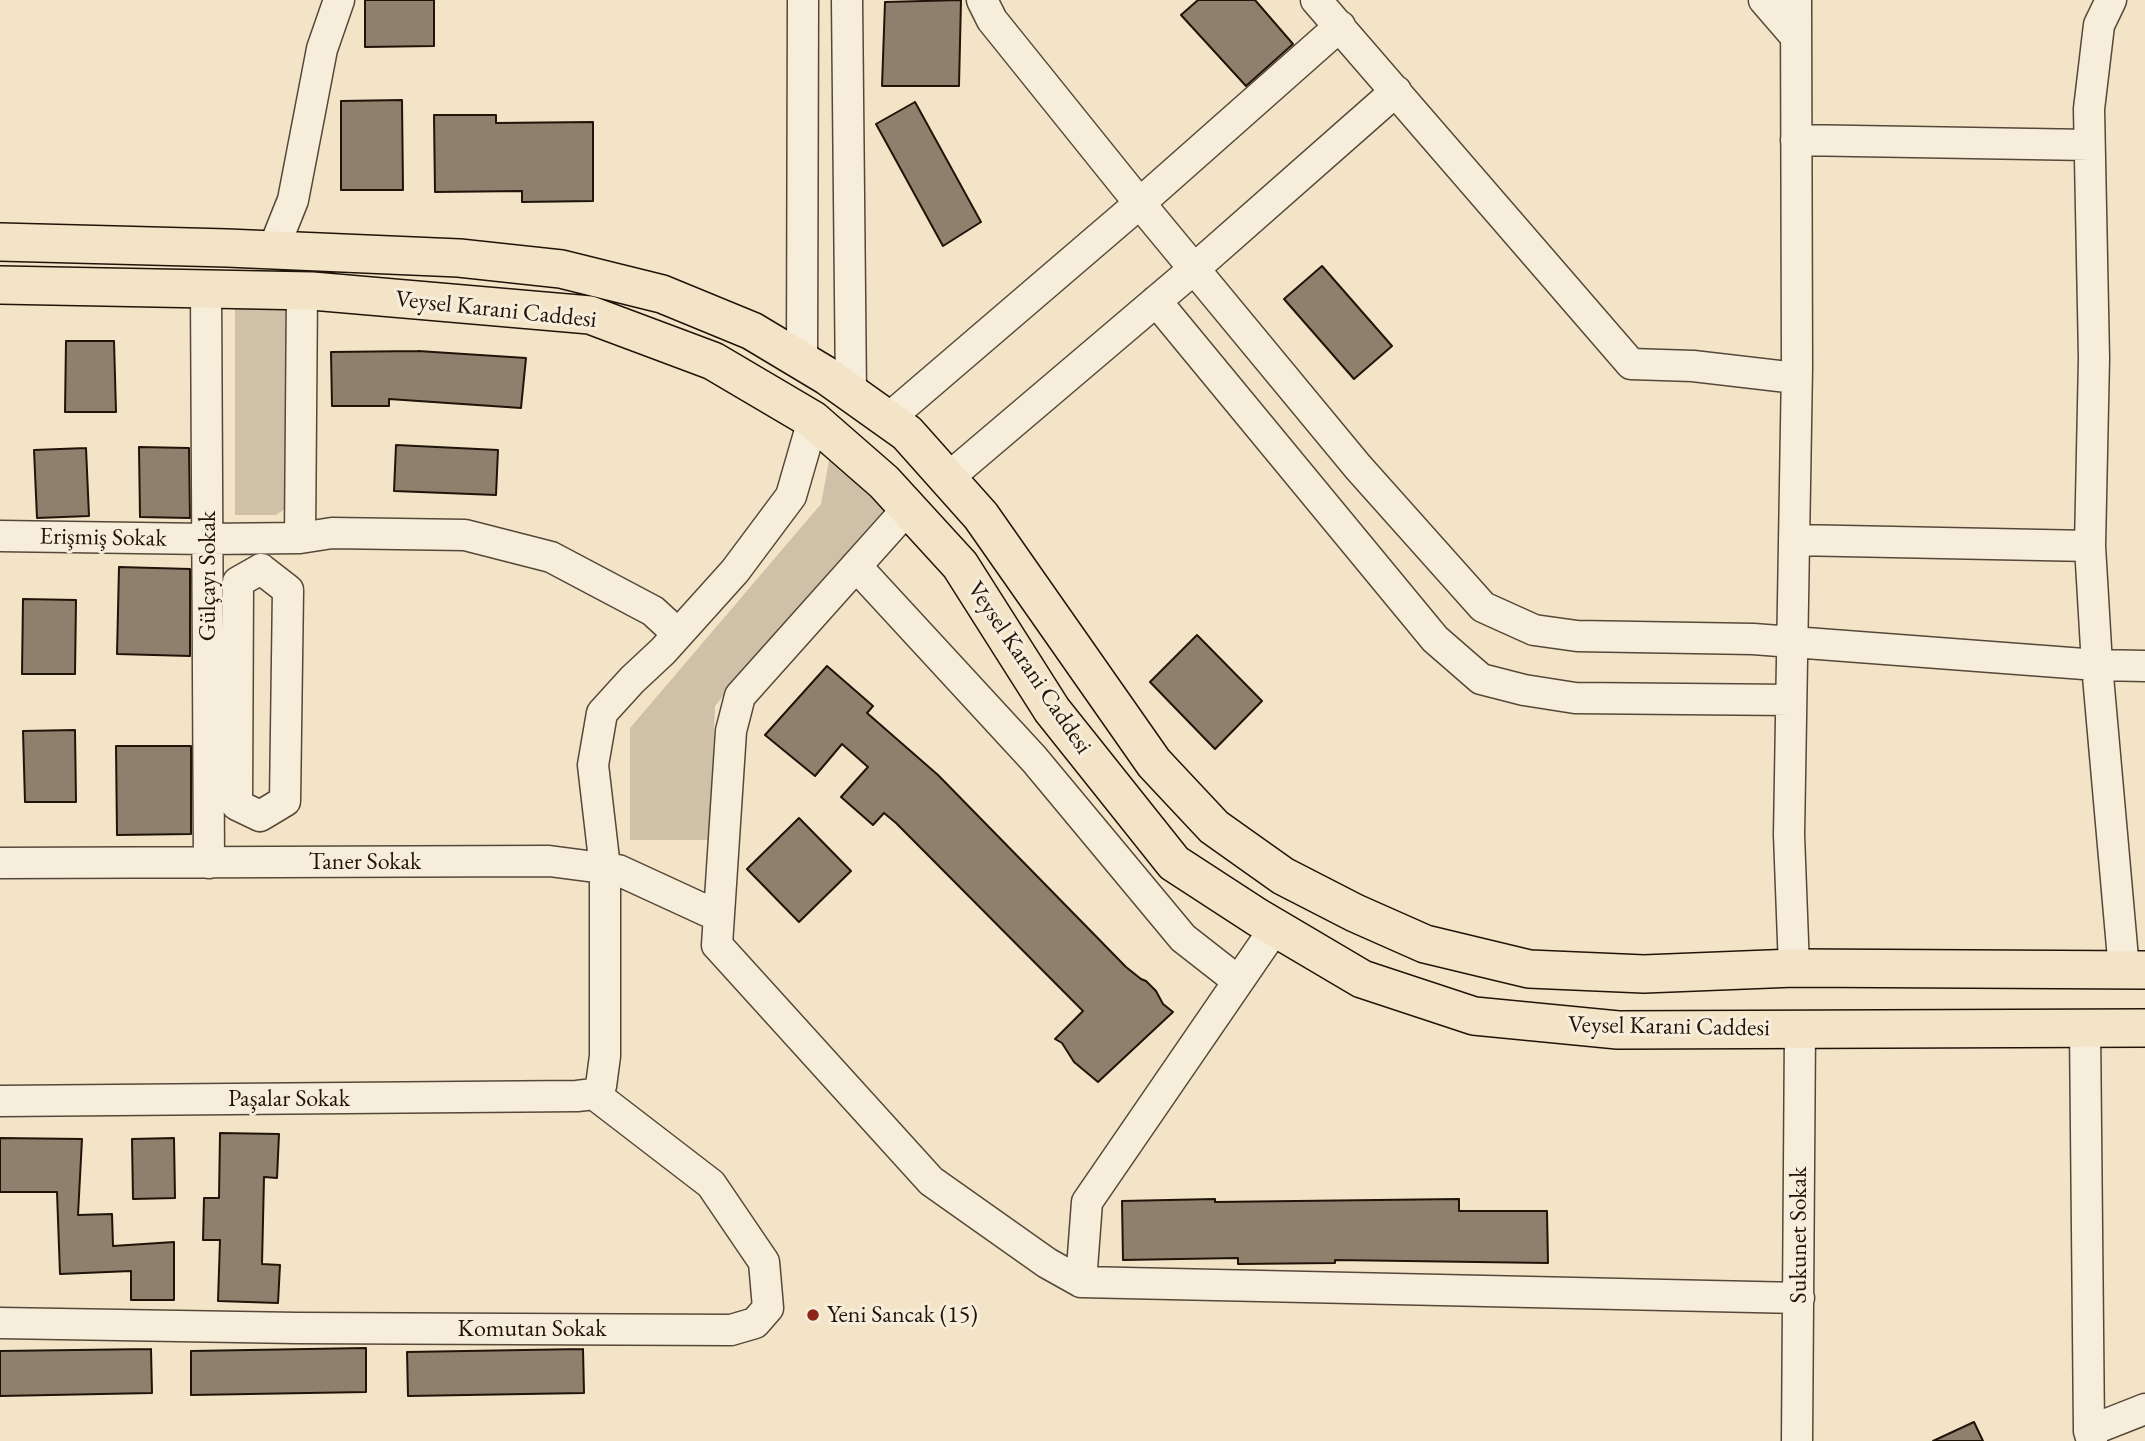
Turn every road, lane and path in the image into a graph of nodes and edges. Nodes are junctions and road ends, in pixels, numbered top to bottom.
1 (339, 0) edge
2 (803, 0) edge
3 (847, 0) edge
4 (982, 0) edge
5 (1317, 0) edge
6 (1764, 0) edge
7 (1796, 0) edge
8 (2111, 0) edge
9 (1340, 26) junction
10 (1796, 37) junction
11 (1396, 92) junction
12 (1796, 140) junction
13 (2090, 145) junction
14 (1140, 203) junction
15 (0, 242) edge
16 (273, 250) junction
17 (1194, 269) junction
18 (0, 285) edge
19 (206, 289) junction
20 (302, 291) junction
21 (1156, 301) junction
22 (802, 361) junction
23 (1796, 379) junction
24 (850, 392) junction
25 (888, 419) junction
26 (813, 420) junction
27 (948, 478) junction
28 (908, 508) junction
29 (0, 536) edge
30 (300, 538) junction
31 (208, 539) junction
32 (262, 539) junction
33 (1794, 540) junction
34 (2090, 546) junction
35 (856, 566) junction
36 (261, 569) junction
37 (678, 634) junction
38 (1792, 641) junction
39 (2097, 665) junction
40 (2145, 667) edge
41 (1791, 700) junction
42 (260, 816) junction
43 (0, 863) edge
44 (209, 863) junction
45 (259, 863) junction
46 (605, 868) junction
47 (718, 916) junction
48 (1275, 928) junction
49 (1794, 968) junction
50 (2135, 970) edge
51 (1238, 981) junction
52 (2085, 1028) junction
53 (2145, 1028) edge
54 (1800, 1029) junction
55 (586, 1095) junction
56 (0, 1101) edge
57 (1081, 1282) junction
58 (1799, 1298) junction
59 (0, 1323) edge
60 (2145, 1409) edge
61 (2091, 1436) edge
62 (1797, 1441) edge

1 - 16 street
2 - 22 street
3 - 24 street
4 - 14 street
5 - 9 street
6 - 10 street
7 - 10 street
8 - 13 street
9 - 11 street
9 - 14 street
10 - 12 street
11 - 17 street
11 - 23 street
12 - 13 street
12 - 23 street
13 - 34 street
14 - 17 street
14 - 25 street
15 - 16 main road, Veysel Karani Caddesi
16 - 22 main road, Veysel Karani Caddesi
17 - 21 street
17 - 38 street
18 - 19 main road, Veysel Karani Caddesi
19 - 20 main road, Veysel Karani Caddesi
19 - 31 street, Gülçayı Sokak
20 - 26 main road, Veysel Karani Caddesi
20 - 30 street
21 - 27 street
21 - 41 street
22 - 24 main road, Veysel Karani Caddesi
23 - 33 street
24 - 25 main road, Veysel Karani Caddesi
25 - 27 main road, Veysel Karani Caddesi
26 - 28 main road, Veysel Karani Caddesi
26 - 37 street
27 - 49 main road, Veysel Karani Caddesi
28 - 35 street
28 - 48 main road, Veysel Karani Caddesi
29 - 31 street, Erişmiş Sokak
30 - 32 street, Erişmiş Sokak
30 - 37 street, Erişmiş Sokak
31 - 32 street, Erişmiş Sokak
31 - 44 street, Gülçayı Sokak
32 - 36 street
33 - 34 street
33 - 38 street
34 - 39 street
35 - 47 street
35 - 51 street
36 - 42 street
36 - 42 street
37 - 46 street
38 - 39 street
38 - 41 street
39 - 40 street
39 - 50 street
41 - 49 street
42 - 45 street
43 - 44 street, Taner Sokak
44 - 45 street, Taner Sokak
45 - 46 street, Taner Sokak
46 - 47 street, Taner Sokak
46 - 55 street
47 - 57 street
48 - 51 street
48 - 54 main road, Veysel Karani Caddesi
49 - 50 main road, Veysel Karani Caddesi
51 - 57 street
52 - 53 main road, Veysel Karani Caddesi
52 - 54 main road, Veysel Karani Caddesi
52 - 61 street
54 - 58 street, Sukunet Sokak
55 - 56 street, Paşalar Sokak
55 - 59 street, Komutan Sokak
57 - 58 street
58 - 62 street, Sukunet Sokak
60 - 61 street

